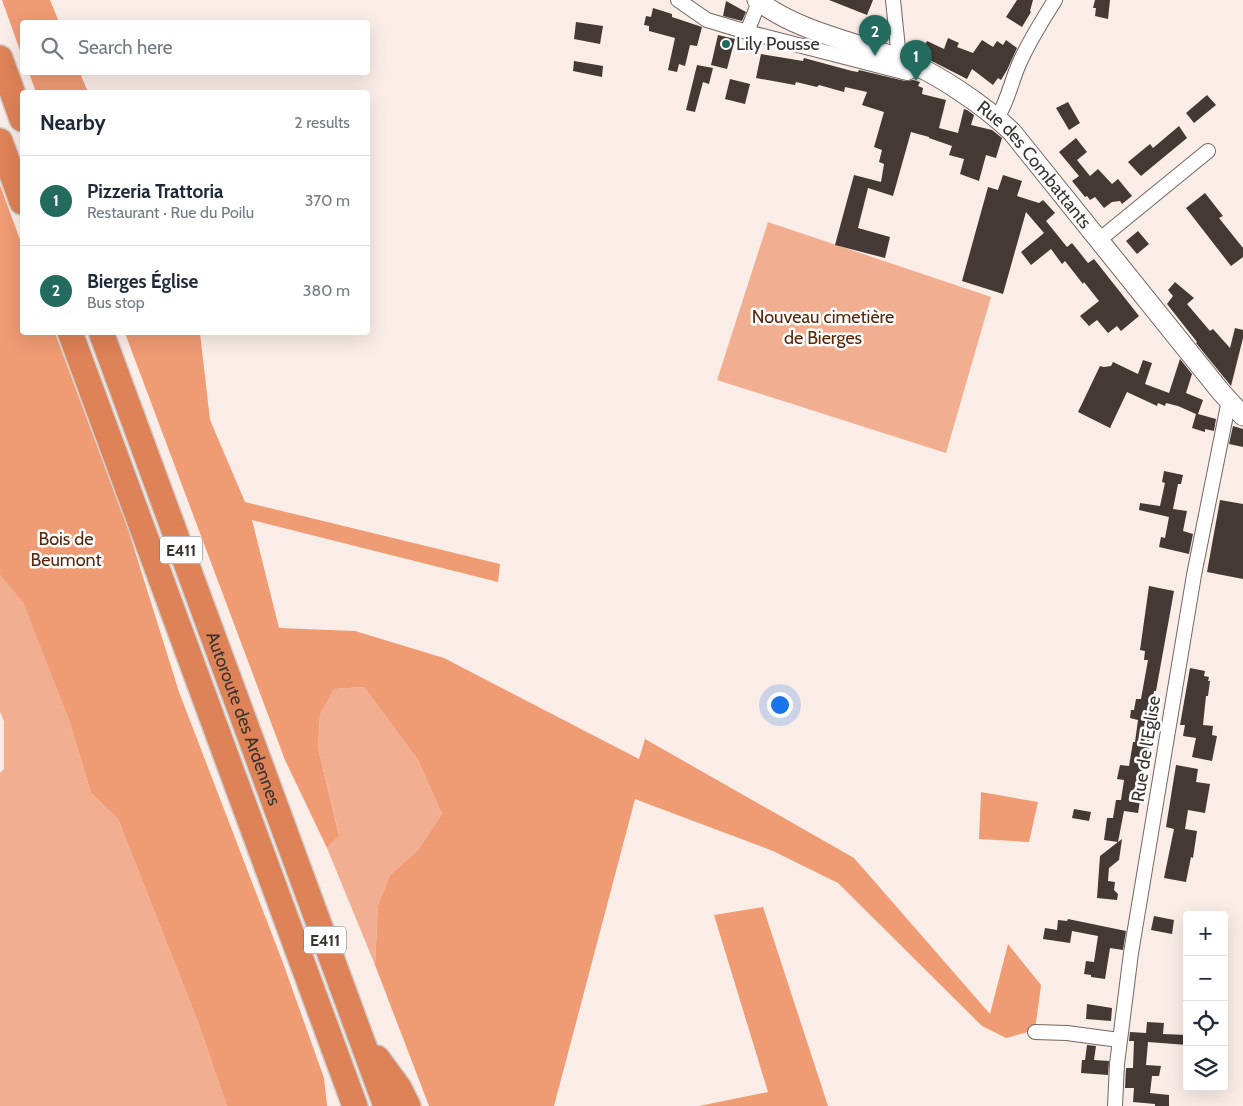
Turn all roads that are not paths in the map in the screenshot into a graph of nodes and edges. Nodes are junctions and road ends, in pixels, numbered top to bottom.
1 (678, 0) edge
2 (894, 0) edge
3 (1055, 0) edge
4 (758, 1) edge
5 (747, 32) junction
6 (0, 58) edge
7 (899, 58) junction
8 (918, 66) junction
9 (20, 113) edge
10 (997, 118) junction
11 (0, 141) edge
12 (1208, 151) dead end
13 (20, 196) edge
14 (1099, 240) junction
15 (71, 335) edge
16 (102, 335) edge
17 (1229, 400) junction
18 (1243, 416) edge
19 (1035, 1032) dead end
20 (361, 1037) junction
21 (1120, 1040) junction
22 (332, 1042) junction
23 (340, 1106) edge
24 (355, 1106) edge
25 (386, 1106) edge
26 (408, 1106) edge
27 (1115, 1106) edge

1 - 5 street
2 - 7 street
3 - 10 street
4 - 5 street
4 - 7 street, Rue des Combattants
5 - 8 street
6 - 9 highway
7 - 8 street, Rue des Combattants
8 - 10 street, Rue des Combattants
10 - 14 street, Rue des Combattants
11 - 13 highway
12 - 14 street
14 - 17 street, Rue des Combattants
15 - 22 highway, Autoroute des Ardennes / E411
16 - 20 highway, Autoroute des Ardennes / E411
17 - 18 street, Rue des Combattants
17 - 21 street, Rue de l'Eglise
19 - 21 street
20 - 25 highway, Autoroute des Ardennes / E411
20 - 26 highway
21 - 27 street, Rue de l'Eglise
22 - 23 highway
22 - 24 highway, Autoroute des Ardennes / E411

